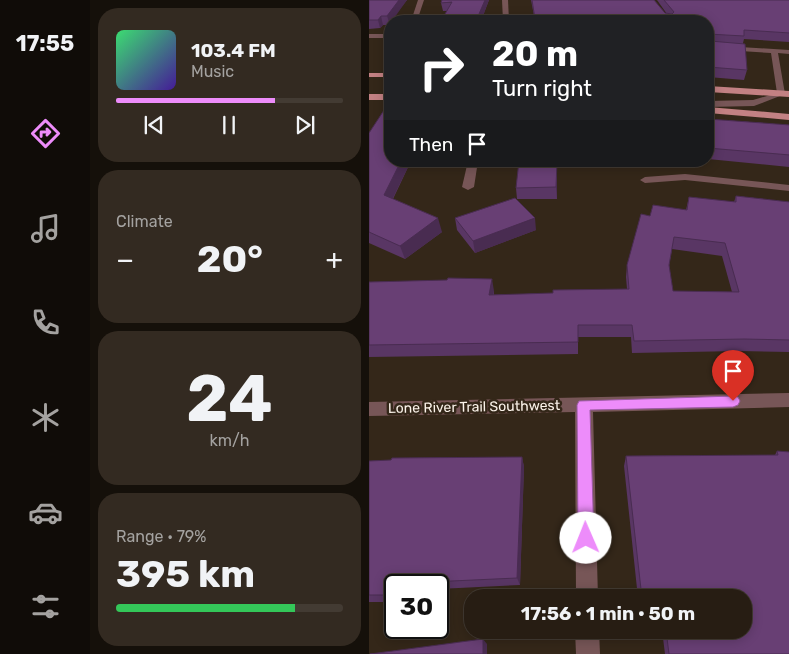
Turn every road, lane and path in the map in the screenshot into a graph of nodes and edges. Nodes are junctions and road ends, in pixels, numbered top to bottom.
1 (421, 0) edge
2 (505, 0) edge
3 (416, 15) edge
4 (506, 15) edge
5 (369, 36) edge
6 (384, 36) edge
7 (714, 47) edge
8 (774, 51) junction
9 (789, 52) edge
10 (369, 75) edge
11 (384, 75) edge
12 (714, 89) edge
13 (785, 94) edge
14 (369, 97) edge
15 (384, 97) edge
16 (714, 104) edge
17 (714, 111) edge
18 (789, 117) edge
19 (472, 167) edge
20 (645, 180) dead end
21 (468, 187) dead end
22 (789, 188) edge
23 (789, 400) edge
24 (583, 405) junction
25 (369, 409) edge
26 (587, 589) edge
27 (587, 639) edge
28 (588, 654) edge

1 - 3 street
2 - 4 street
5 - 6 street
7 - 8 street
8 - 9 street
8 - 13 street
10 - 11 main road
12 - 13 main road
13 - 16 street
14 - 15 main road
17 - 18 main road
19 - 21 street
20 - 22 street
23 - 24 street, Lone River Trail Southwest
24 - 25 street, Lone River Trail Southwest
24 - 26 street
27 - 28 street

